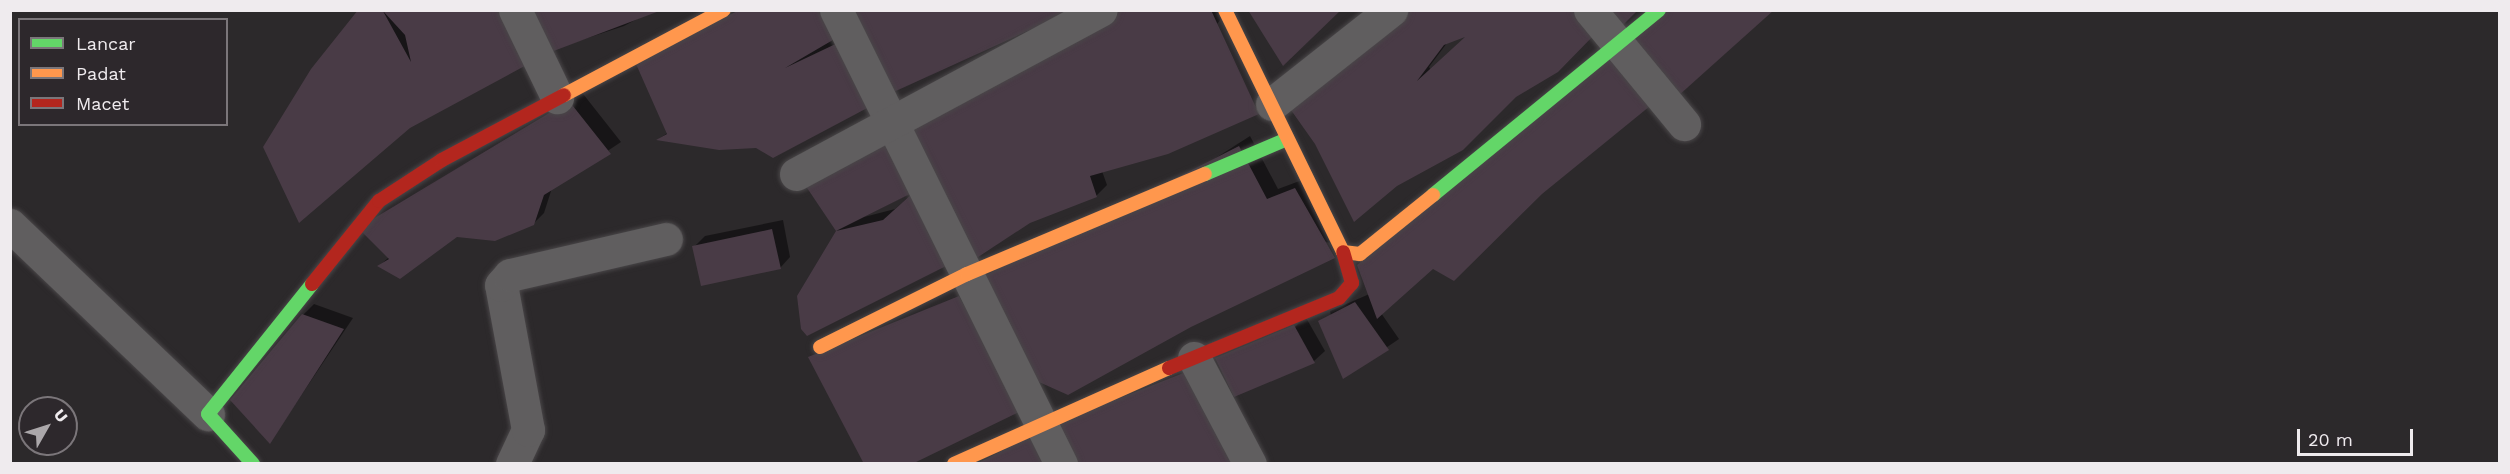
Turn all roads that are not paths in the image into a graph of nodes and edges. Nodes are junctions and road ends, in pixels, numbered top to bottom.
1 (515, 10) edge
2 (724, 10) edge
3 (836, 10) edge
4 (1101, 10) edge
5 (1225, 10) edge
6 (1391, 10) edge
7 (1590, 10) edge
8 (1659, 10) edge
9 (1618, 44) junction
10 (557, 98) junction
11 (1272, 104) junction
12 (891, 121) junction
13 (1684, 124) dead end
14 (1287, 139) junction
15 (796, 174) dead end
16 (10, 225) edge
17 (666, 239) dead end
18 (1343, 252) junction
19 (967, 274) junction
20 (820, 347) dead end
21 (1194, 358) junction
22 (208, 414) junction
23 (1040, 421) junction
24 (253, 464) edge
25 (512, 464) edge
26 (954, 464) edge
27 (1061, 464) edge
28 (1250, 464) edge

1 - 10 street
2 - 10 street
3 - 12 street
4 - 12 street
5 - 11 street
6 - 11 street
7 - 9 street
8 - 9 street
9 - 13 street
9 - 18 street
10 - 22 street
11 - 14 street
12 - 15 street
12 - 19 street
14 - 18 street
14 - 19 street
16 - 22 street
17 - 25 street
18 - 21 street
19 - 20 street
19 - 23 street
21 - 23 street
21 - 28 street
22 - 24 street
23 - 26 street
23 - 27 street

